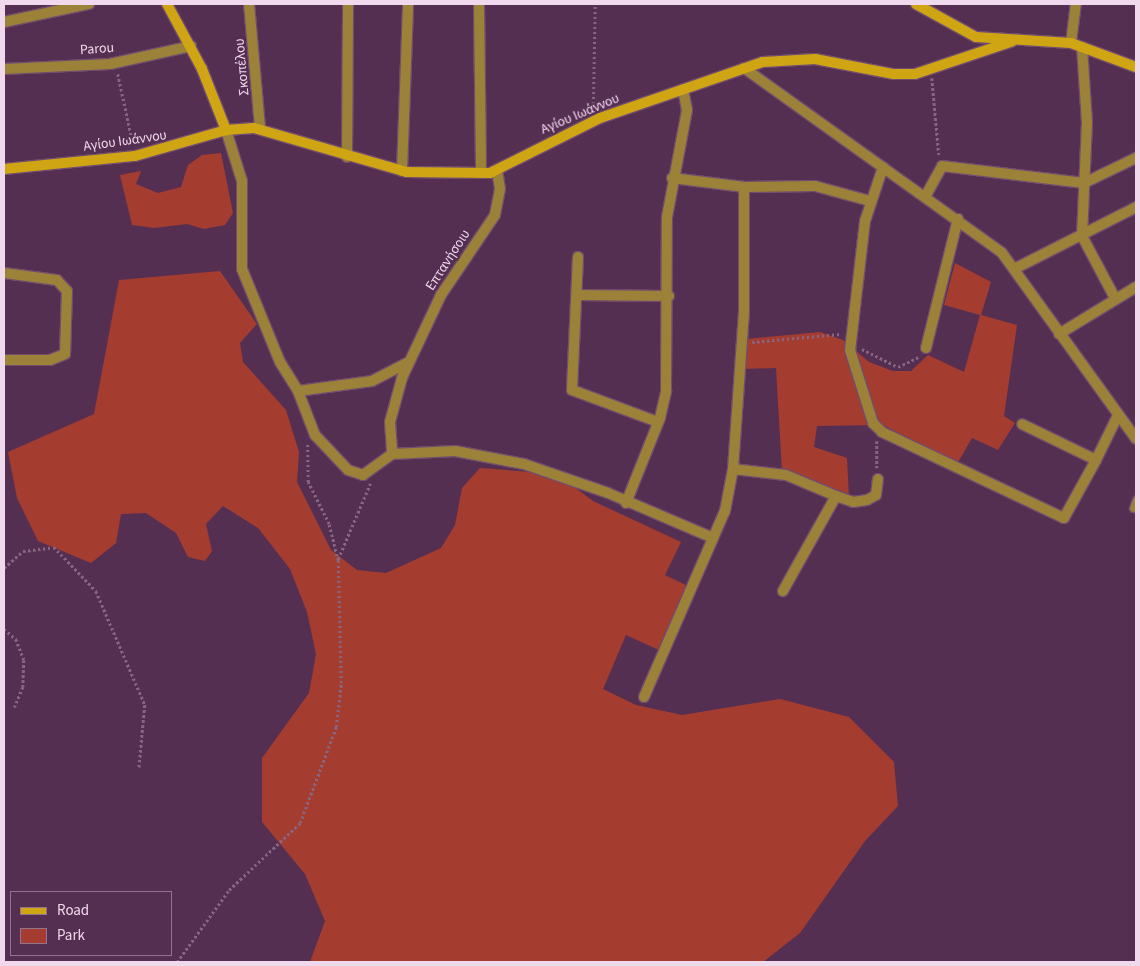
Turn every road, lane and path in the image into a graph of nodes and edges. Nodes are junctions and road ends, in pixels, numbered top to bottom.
1 (89, 4) edge
2 (167, 4) edge
3 (249, 4) edge
4 (348, 4) edge
5 (408, 4) edge
6 (479, 4) edge
7 (595, 4) edge
8 (916, 4) edge
9 (1076, 4) edge
10 (4, 22) edge
11 (1013, 41) junction
12 (1072, 43) junction
13 (190, 46) junction
14 (1082, 47) junction
15 (116, 62) junction
16 (1136, 67) edge
17 (744, 68) junction
18 (4, 69) edge
19 (930, 70) junction
20 (683, 89) junction
21 (600, 118) junction
22 (260, 128) junction
23 (226, 130) junction
24 (136, 156) junction
25 (347, 157) junction
26 (1136, 158) edge
27 (942, 166) junction
28 (883, 167) junction
29 (4, 169) edge
30 (497, 170) junction
31 (402, 171) junction
32 (481, 173) junction
33 (672, 178) junction
34 (1084, 183) junction
35 (744, 187) junction
36 (925, 197) junction
37 (870, 201) junction
38 (1136, 207) edge
39 (958, 219) junction
40 (1082, 236) junction
41 (578, 257) dead end
42 (1016, 268) junction
43 (4, 273) edge
44 (1136, 287) edge
45 (577, 295) junction
46 (669, 296) junction
47 (1115, 298) junction
48 (1059, 334) junction
49 (854, 342) junction
50 (739, 344) junction
51 (926, 348) joint
52 (4, 360) edge
53 (408, 362) junction
54 (298, 391) junction
55 (1118, 415) junction
56 (658, 422) junction
57 (311, 424) junction
58 (1022, 424) dead end
59 (877, 429) junction
60 (1136, 439) edge
61 (392, 454) junction
62 (1096, 460) junction
63 (378, 467) junction
64 (733, 469) junction
65 (878, 479) joint
66 (836, 496) junction
67 (1136, 500) edge
68 (626, 502) junction
69 (1134, 508) dead end
70 (713, 538) junction
71 (338, 561) junction
72 (4, 568) edge
73 (783, 591) dead end
74 (4, 629) edge
75 (644, 697) dead end
76 (15, 708) dead end
77 (139, 768) dead end
78 (177, 962) edge

1 - 10 street
2 - 13 street
3 - 22 street, Σκοπέλου
4 - 25 street
5 - 31 street
6 - 32 street
7 - 21 path
8 - 11 street
9 - 12 street
11 - 12 street, Αγίου Ιωάννου
11 - 19 street, Αγίου Ιωάννου
12 - 14 street, Αγίου Ιωάννου
13 - 15 street, Parou
13 - 23 street
14 - 16 street, Αγίου Ιωάννου
14 - 34 street
15 - 18 street, Parou
15 - 24 path
17 - 19 street, Αγίου Ιωάννου
17 - 20 street, Αγίου Ιωάννου
17 - 28 street
19 - 27 path
20 - 21 street, Αγίου Ιωάννου
20 - 33 street
21 - 30 street, Αγίου Ιωάννου
22 - 23 street, Αγίου Ιωάννου
22 - 25 street, Αγίου Ιωάννου
23 - 24 street, Αγίου Ιωάννου
23 - 54 street
24 - 29 street, Αγίου Ιωάννου
25 - 31 street, Αγίου Ιωάννου
26 - 34 street
27 - 34 street
27 - 36 street
28 - 36 street
28 - 37 street
30 - 32 street, Αγίου Ιωάννου
30 - 53 street, Επτανήσοιυ
31 - 32 street, Αγίου Ιωάννου
33 - 35 street
33 - 46 street
34 - 40 street
35 - 37 street
35 - 50 street
36 - 39 street
37 - 49 street
38 - 40 street
39 - 42 street
39 - 51 street
40 - 42 street
40 - 47 street
41 - 45 street
42 - 48 street
43 - 52 street
44 - 47 street
45 - 46 street
45 - 56 street
46 - 56 street
47 - 48 street
48 - 55 street
49 - 50 path
49 - 51 path
49 - 59 street
50 - 64 street
53 - 54 street
53 - 61 street, Επτανήσοιυ
54 - 57 street
55 - 60 street
55 - 62 street
56 - 68 street
57 - 63 street
57 - 71 path
58 - 62 street
59 - 62 street
59 - 65 path
61 - 63 street
61 - 68 street
63 - 71 path
64 - 66 street
64 - 70 street
65 - 66 street
66 - 73 street
67 - 69 lane
68 - 70 street
70 - 75 street
71 - 78 path
72 - 77 path
74 - 76 path

